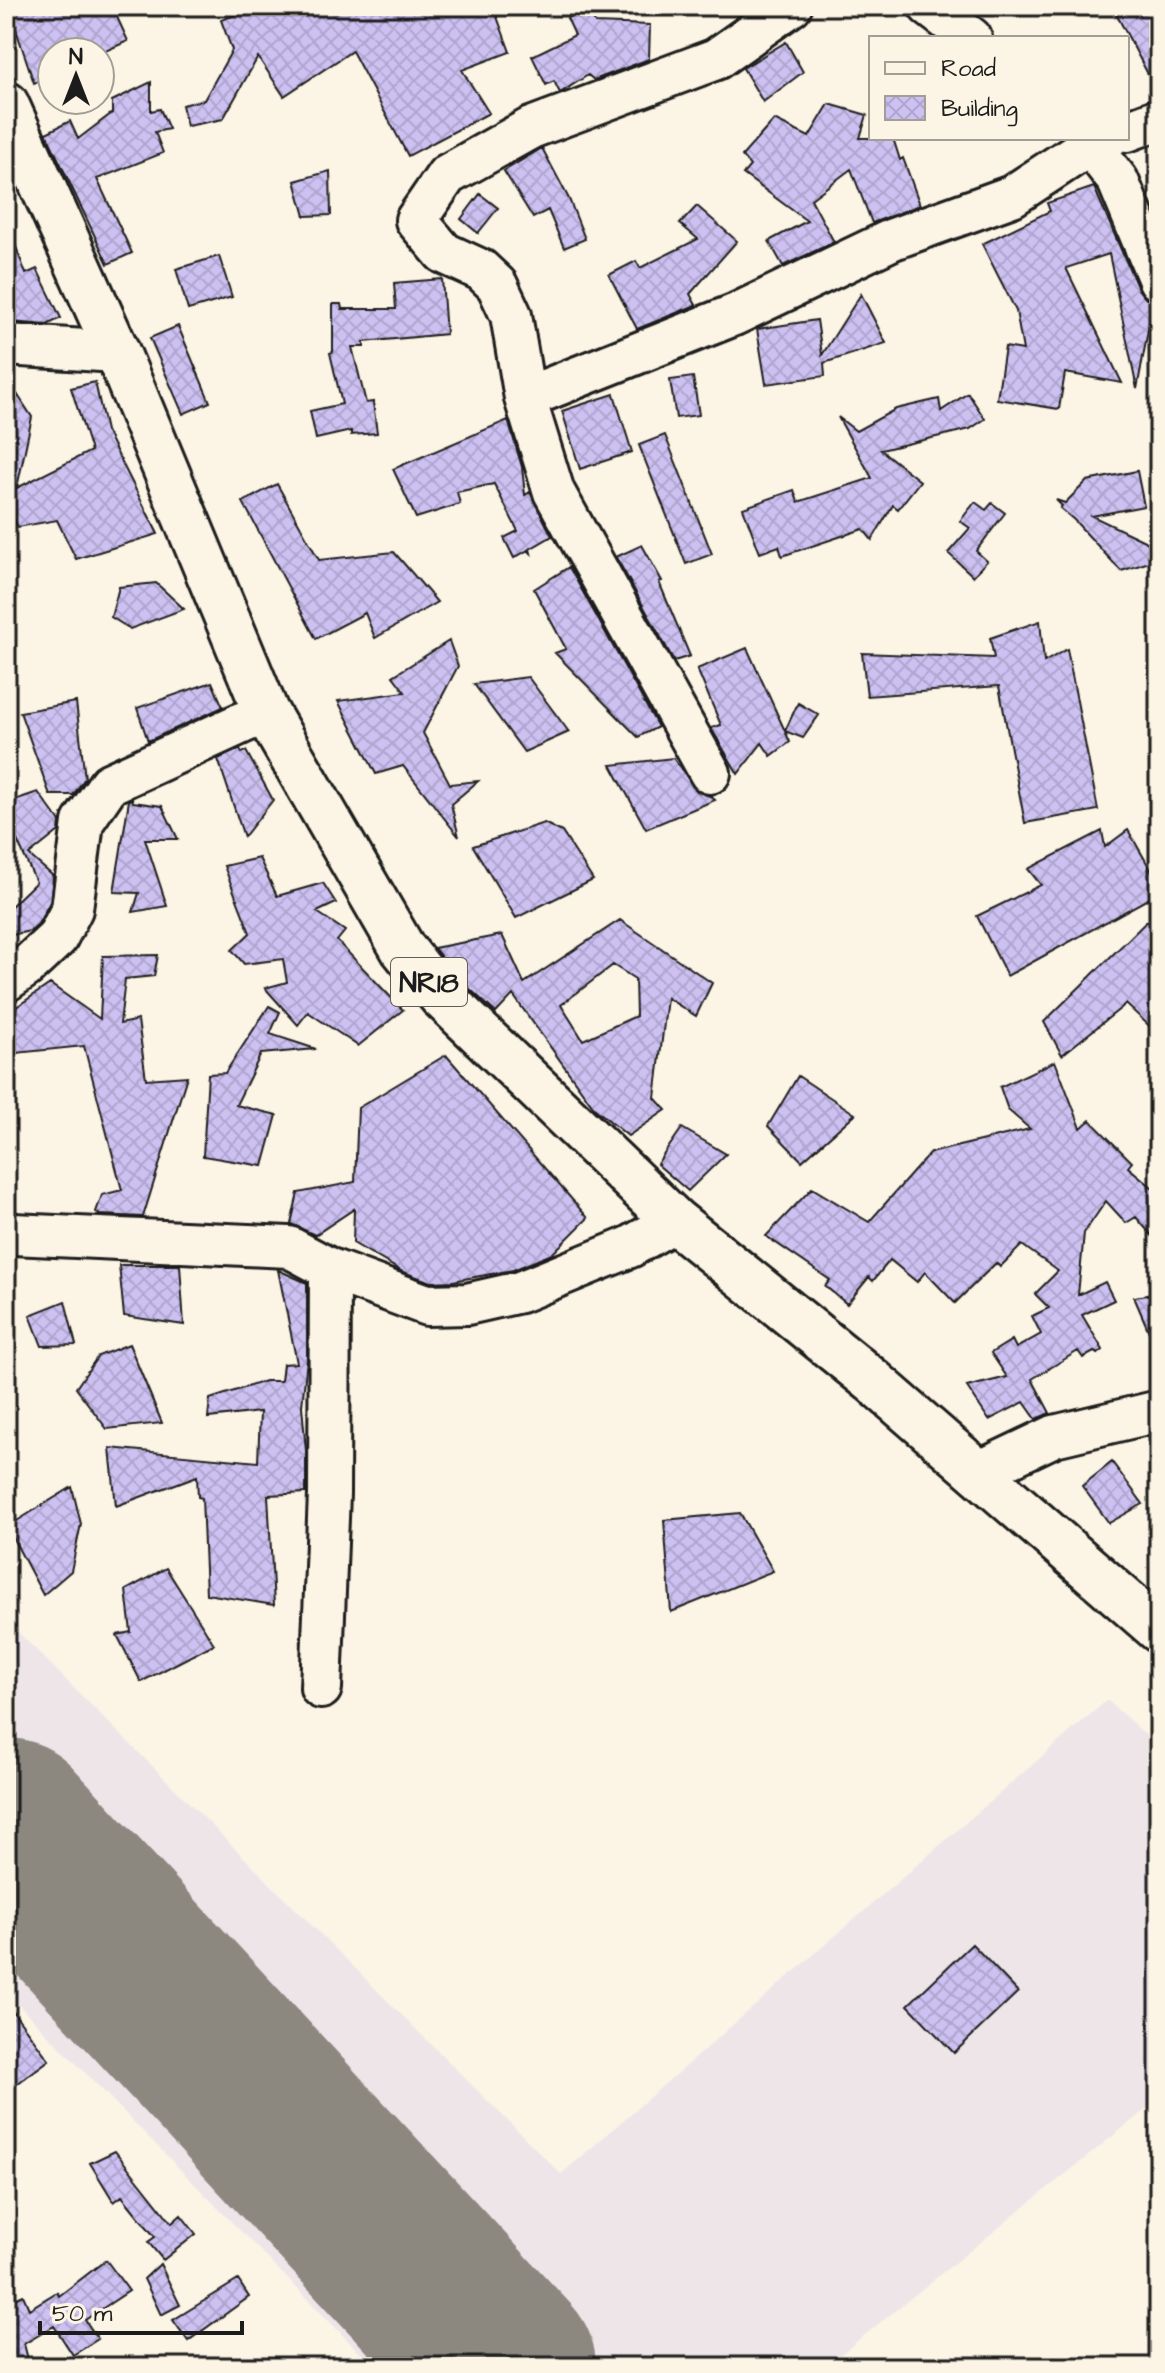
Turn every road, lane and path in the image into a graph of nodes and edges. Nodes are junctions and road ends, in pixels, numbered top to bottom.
1 (791, 6) edge
2 (929, 6) edge
3 (968, 36) edge
4 (6, 104) edge
5 (1159, 119) edge
6 (1129, 129) edge
7 (1100, 140) edge
8 (1104, 140) edge
9 (1159, 280) edge
10 (6, 345) edge
11 (117, 352) junction
12 (525, 398) junction
13 (266, 712) junction
14 (710, 773) dead end
15 (6, 981) edge
16 (675, 1221) junction
17 (6, 1231) edge
18 (330, 1269) junction
19 (1159, 1411) edge
20 (976, 1473) junction
21 (1159, 1630) edge
22 (321, 1688) dead end

1 - 12 street
2 - 3 street
4 - 11 main road, NR18
5 - 6 street
7 - 12 street
8 - 9 street
10 - 11 street
11 - 13 main road, NR18
12 - 14 street
13 - 15 street
13 - 16 main road, NR18
16 - 18 street
16 - 20 main road, NR18
17 - 18 street
18 - 22 street
19 - 20 street
20 - 21 main road, NR18

